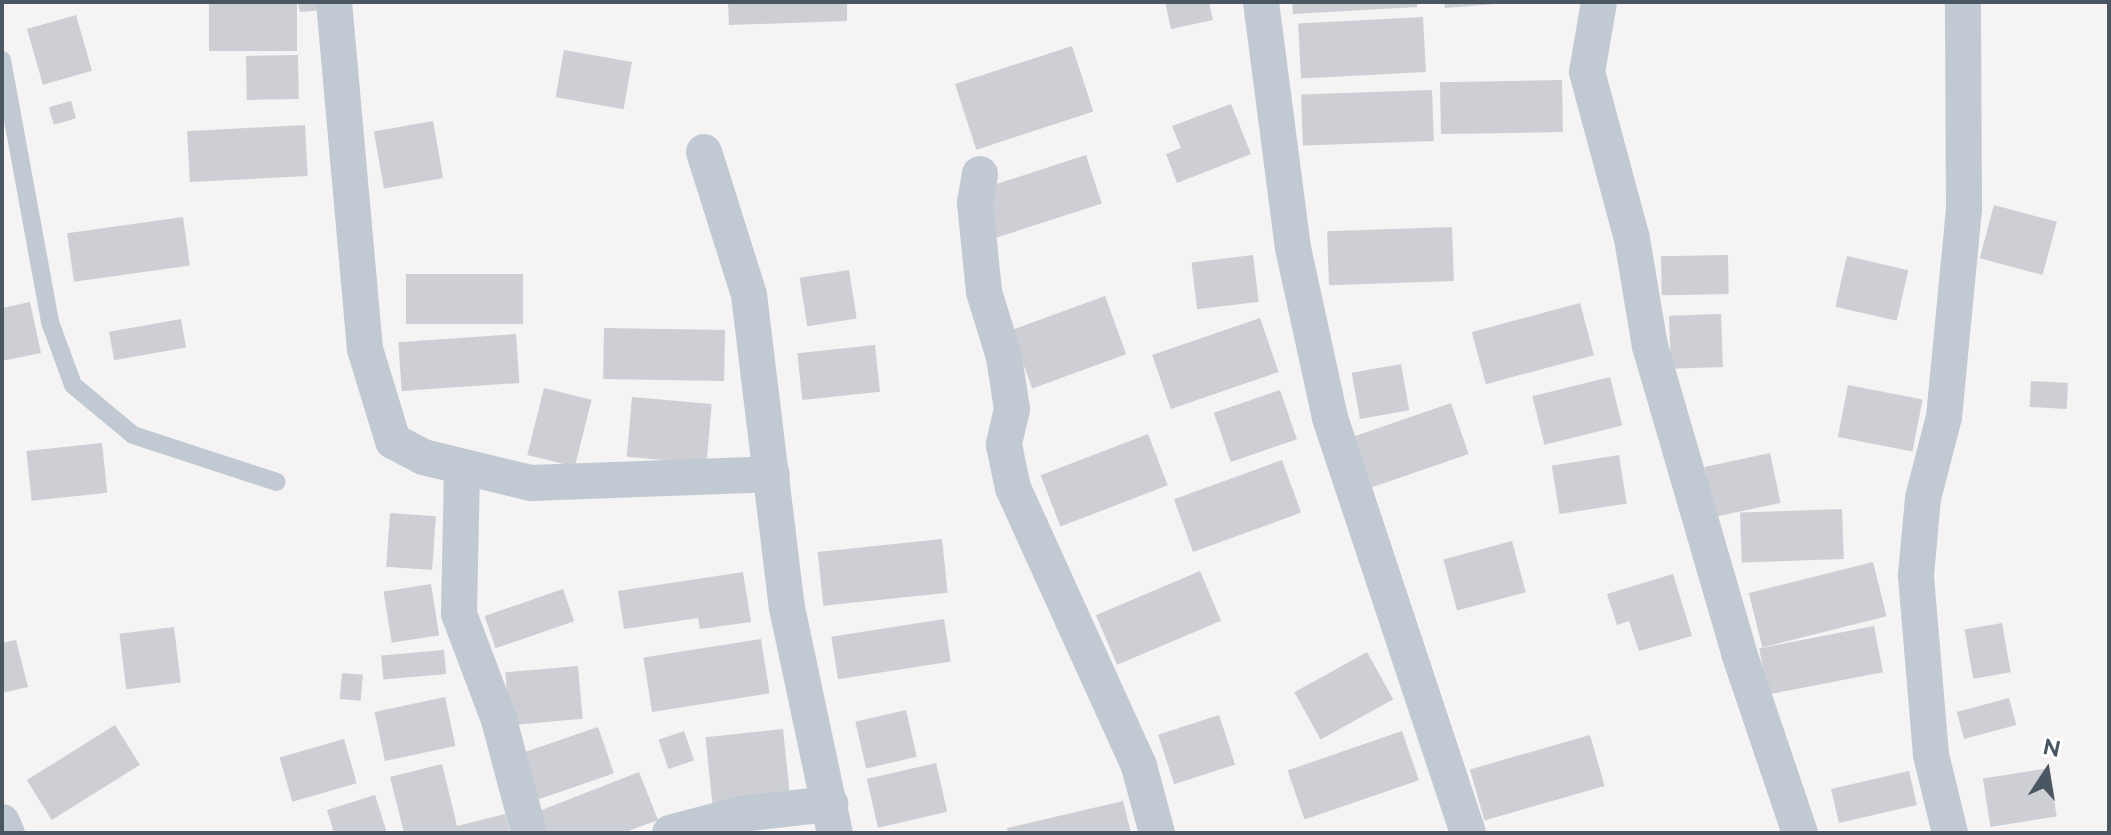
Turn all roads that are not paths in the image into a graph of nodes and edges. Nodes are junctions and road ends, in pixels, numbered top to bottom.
1 (334, 2) edge
2 (1261, 2) edge
3 (1599, 2) edge
4 (1963, 2) edge
5 (2, 60) edge
6 (704, 152) dead end
7 (980, 174) dead end
8 (462, 469) junction
9 (772, 474) junction
10 (277, 482) dead end
11 (832, 819) edge
12 (2, 822) edge
13 (7, 833) edge
14 (529, 833) edge
15 (670, 833) edge
16 (1157, 833) edge
17 (1468, 833) edge
18 (1800, 833) edge
19 (1950, 833) edge

1 - 8 street
2 - 17 street
3 - 18 street
4 - 19 street
5 - 10 lane
6 - 9 street
7 - 16 street
8 - 9 street
8 - 14 street
9 - 11 street
11 - 15 street
12 - 13 street

